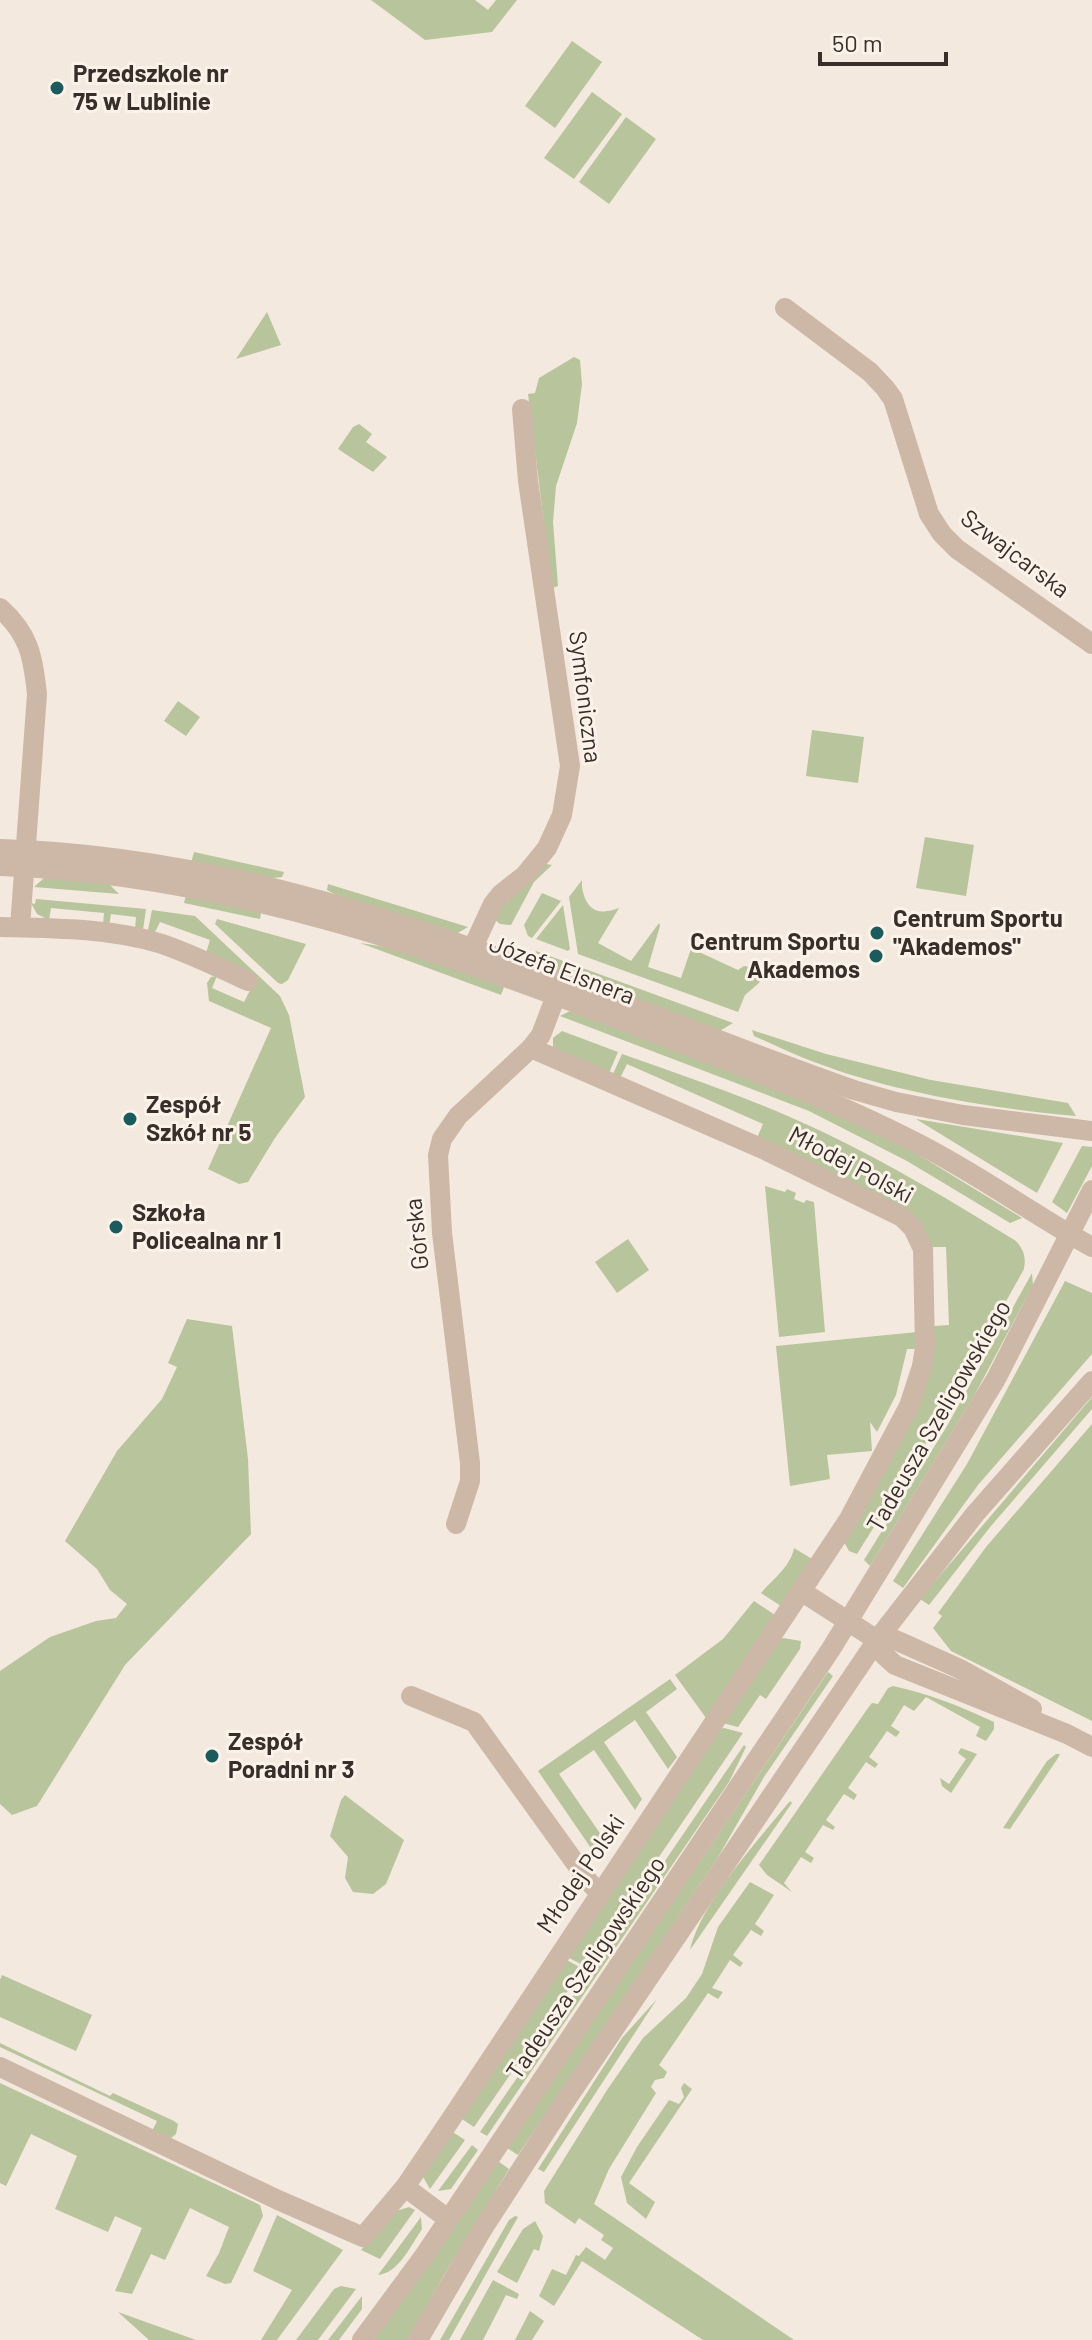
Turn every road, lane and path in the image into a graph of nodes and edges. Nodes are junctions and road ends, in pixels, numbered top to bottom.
1 (785, 308) dead end
2 (522, 409) dead end
3 (0, 608) edge
4 (1092, 644) edge
5 (0, 849) edge
6 (24, 858) junction
7 (0, 866) edge
8 (10, 927) edge
9 (470, 954) junction
10 (248, 981) dead end
11 (559, 988) junction
12 (531, 1048) junction
13 (1092, 1131) edge
14 (1092, 1190) edge
15 (1069, 1234) junction
16 (1092, 1247) edge
17 (1092, 1381) edge
18 (456, 1524) dead end
19 (801, 1591) junction
20 (848, 1622) junction
21 (877, 1640) junction
22 (411, 1696) dead end
23 (1092, 1747) edge
24 (600, 1893) junction
25 (0, 2067) edge
26 (405, 2187) junction
27 (448, 2219) junction
28 (362, 2340) edge
29 (418, 2340) edge

1 - 4 street, Szwajcarska
2 - 9 street, Symfoniczna
3 - 6 street
5 - 6 street, Józefa Elsnera
6 - 7 street, Józefa Elsnera
6 - 8 street
6 - 9 street, Józefa Elsnera
8 - 10 street
9 - 11 street, Józefa Elsnera
11 - 12 street, Górska
11 - 13 street, Józefa Elsnera
11 - 15 street, Józefa Elsnera
12 - 18 street, Górska
12 - 19 street, Młodej Polski
14 - 15 street, Tadeusza Szeligowskiego
15 - 16 street, Józefa Elsnera
15 - 20 street, Tadeusza Szeligowskiego
17 - 21 street
19 - 20 street
19 - 24 street, Młodej Polski
20 - 21 street
20 - 27 street, Tadeusza Szeligowskiego
21 - 23 street
21 - 29 street
22 - 24 street
24 - 26 street, Młodej Polski
25 - 26 street, Młodej Polski
26 - 27 street
27 - 28 street, Tadeusza Szeligowskiego

